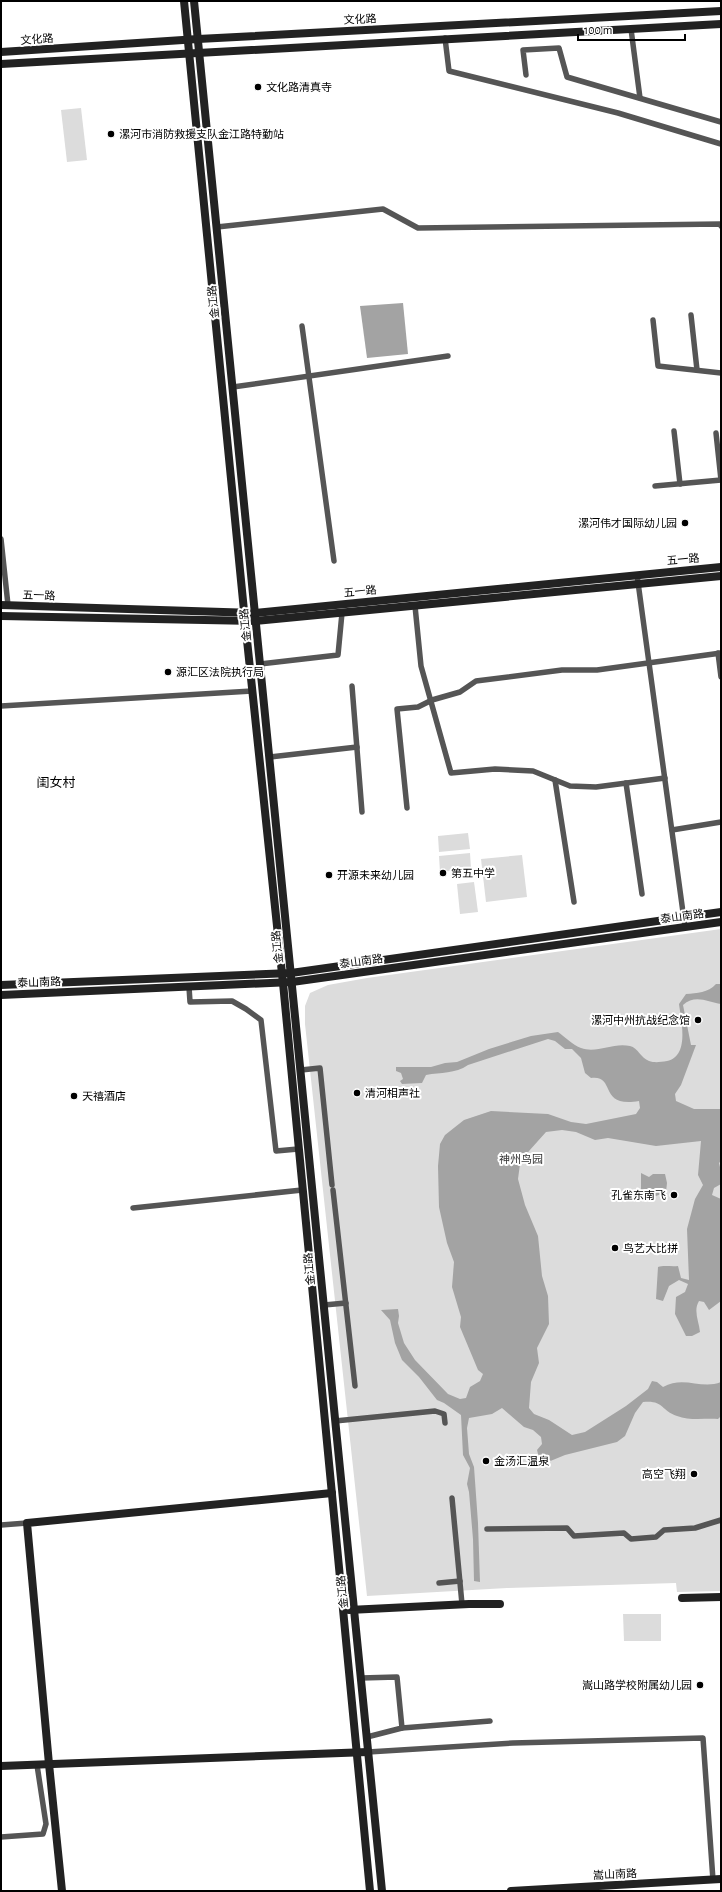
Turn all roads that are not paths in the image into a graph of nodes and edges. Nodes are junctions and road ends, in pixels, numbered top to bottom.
1 (184, 1) edge
2 (194, 1) edge
3 (721, 11) edge
4 (721, 24) edge
5 (631, 29) junction
6 (445, 38) junction
7 (198, 39) junction
8 (188, 40) junction
9 (1, 52) edge
10 (189, 52) junction
11 (199, 52) junction
12 (1, 64) edge
13 (526, 75) dead end
14 (640, 98) junction
15 (721, 122) edge
16 (721, 144) edge
17 (217, 226) junction
18 (721, 226) edge
19 (207, 228) junction
20 (691, 315) dead end
21 (653, 320) dead end
22 (302, 326) dead end
23 (448, 356) dead end
24 (696, 370) junction
25 (721, 373) edge
26 (309, 376) junction
27 (232, 387) junction
28 (674, 431) dead end
29 (716, 434) dead end
30 (721, 480) edge
31 (680, 484) junction
32 (655, 486) dead end
33 (1, 539) edge
34 (334, 561) dead end
35 (721, 567) edge
36 (637, 575) junction
37 (721, 576) edge
38 (638, 584) junction
39 (5, 605) edge
40 (415, 606) junction
41 (342, 613) junction
42 (1, 616) edge
43 (244, 617) junction
44 (255, 617) junction
45 (719, 653) edge
46 (649, 662) junction
47 (260, 664) junction
48 (721, 677) edge
49 (352, 686) dead end
50 (252, 691) junction
51 (431, 701) junction
52 (1, 706) edge
53 (357, 747) junction
54 (270, 757) junction
55 (665, 778) junction
56 (555, 780) junction
57 (626, 783) junction
58 (274, 808) junction
59 (407, 808) dead end
60 (264, 809) junction
61 (362, 812) dead end
62 (721, 822) edge
63 (672, 830) junction
64 (642, 894) dead end
65 (574, 902) dead end
66 (721, 912) edge
67 (684, 918) junction
68 (721, 922) edge
69 (685, 927) junction
70 (291, 973) junction
71 (282, 974) junction
72 (152, 979) junction
73 (292, 982) junction
74 (283, 983) junction
75 (1, 985) edge
76 (189, 987) junction
77 (152, 988) junction
78 (1, 995) edge
79 (301, 1070) junction
80 (309, 1148) junction
81 (298, 1149) junction
82 (302, 1190) junction
83 (133, 1208) dead end
84 (346, 1303) junction
85 (324, 1305) junction
86 (314, 1306) junction
87 (355, 1386) dead end
88 (335, 1421) junction
89 (445, 1422) dead end
90 (332, 1493) junction
91 (452, 1498) dead end
92 (721, 1520) edge
93 (27, 1523) junction
94 (1, 1525) edge
95 (487, 1529) dead end
96 (460, 1581) junction
97 (439, 1583) dead end
98 (721, 1597) edge
99 (682, 1598) dead end
100 (462, 1604) junction
101 (500, 1604) dead end
102 (354, 1610) junction
103 (344, 1611) junction
104 (361, 1678) junction
105 (490, 1721) dead end
106 (402, 1728) junction
107 (367, 1737) junction
108 (368, 1752) junction
109 (356, 1753) junction
110 (49, 1764) junction
111 (37, 1765) junction
112 (1, 1766) edge
113 (1, 1838) edge
114 (717, 1879) edge
115 (62, 1891) edge
116 (370, 1891) edge
117 (382, 1891) edge
118 (511, 1891) edge
119 (522, 1891) edge

1 - 8 street, 金江路
2 - 7 street, 金江路
3 - 7 street, 文化路
4 - 5 street, 文化路
5 - 6 street, 文化路
5 - 14 street
6 - 11 street, 文化路
6 - 16 street
7 - 8 street, 文化路
7 - 11 street, 金江路
8 - 9 street, 文化路
8 - 10 street, 金江路
10 - 11 street, 文化路
10 - 12 street, 文化路
10 - 19 street, 金江路
11 - 17 street, 金江路
13 - 14 street
14 - 15 street
17 - 18 street
17 - 19 street
17 - 27 street, 金江路
19 - 43 street, 金江路
20 - 24 street
21 - 24 street
22 - 26 street
23 - 26 street
24 - 25 street
26 - 27 street
26 - 34 street
27 - 44 street, 金江路
28 - 31 street
29 - 30 street
30 - 31 street
31 - 32 street
33 - 39 street
35 - 36 street, 五一路
36 - 38 street
36 - 44 street, 五一路
37 - 38 street, 五一路
38 - 40 street, 五一路
38 - 46 street
39 - 43 street, 五一路
40 - 41 street, 五一路
40 - 51 street
41 - 44 street, 五一路
41 - 47 street
42 - 43 street, 五一路
43 - 44 street, 五一路
43 - 50 street, 金江路
44 - 47 street, 金江路
45 - 46 street
45 - 48 street
46 - 51 street
46 - 55 street
47 - 54 street, 金江路
49 - 53 street
50 - 52 street
50 - 60 street, 金江路
51 - 56 street
51 - 59 street
53 - 54 street
53 - 61 street
54 - 58 street, 金江路
55 - 57 street
55 - 63 street
56 - 57 street
56 - 65 street
57 - 64 street
58 - 60 street
58 - 70 street, 金江路
60 - 71 street, 金江路
62 - 63 street
63 - 67 street
66 - 67 street, 泰山南路
67 - 69 street
67 - 70 street, 泰山南路
68 - 69 street, 泰山南路
69 - 73 street, 泰山南路
70 - 71 street, 泰山南路
70 - 73 street, 金江路
71 - 72 street, 泰山南路
71 - 74 street, 金江路
72 - 75 street, 泰山南路
72 - 77 street
73 - 74 street, 泰山南路
73 - 79 street, 金江路
74 - 76 street, 泰山南路
74 - 81 street, 金江路
76 - 77 street, 泰山南路
76 - 81 street
77 - 78 street, 泰山南路
79 - 80 street, 金江路
79 - 84 street
80 - 81 street
80 - 85 street, 金江路
81 - 82 street, 金江路
82 - 83 street
82 - 86 street, 金江路
84 - 85 street
84 - 87 street
85 - 86 street
85 - 88 street, 金江路
86 - 90 street, 金江路
88 - 89 street
88 - 102 street, 金江路
90 - 93 street
90 - 103 street, 金江路
91 - 96 street
92 - 95 street
93 - 94 street
93 - 110 street
96 - 97 street
96 - 100 street
98 - 99 street
100 - 101 street
100 - 102 street
102 - 103 street
102 - 104 street, 金江路
103 - 109 street, 金江路
104 - 106 street
104 - 107 street, 金江路
105 - 106 street
106 - 107 street
107 - 108 street, 金江路
108 - 109 street
108 - 114 street
108 - 117 street, 金江路
109 - 110 street
109 - 116 street, 金江路
110 - 111 street
110 - 115 street
111 - 112 street
111 - 113 street
114 - 119 street, 嵩山南路
118 - 119 street, 嵩山南路

